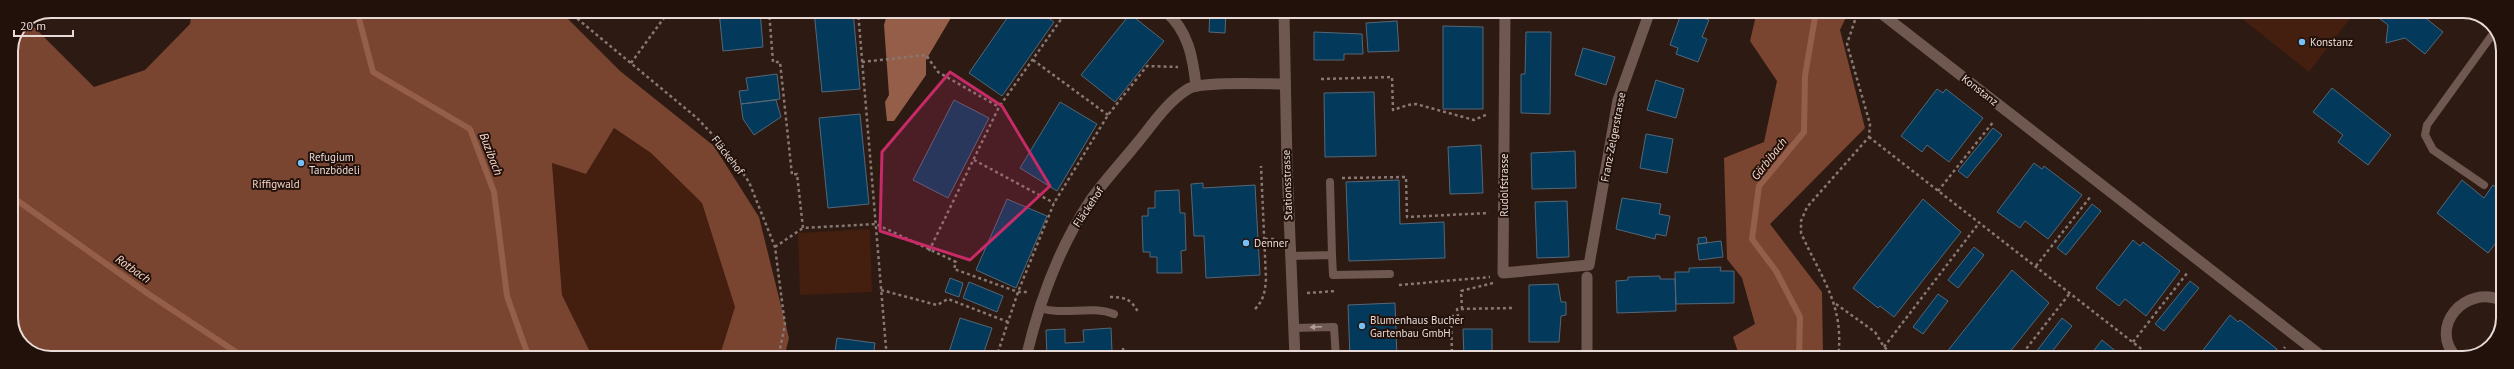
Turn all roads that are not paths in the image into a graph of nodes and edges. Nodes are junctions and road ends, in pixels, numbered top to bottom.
1 (1174, 18) edge
2 (1284, 18) edge
3 (1505, 18) edge
4 (1647, 18) edge
5 (1887, 18) edge
6 (2491, 36) edge
7 (1284, 84) junction
8 (1196, 86) junction
9 (1330, 182) road end
10 (2484, 185) dead end
11 (1332, 255) junction
12 (1290, 256) junction
13 (1505, 273) joint
14 (1390, 274) dead end
15 (1587, 277) dead end
16 (2496, 298) edge
17 (1040, 308) junction
18 (1114, 314) dead end
19 (1294, 328) junction
20 (1028, 351) edge
21 (1295, 351) edge
22 (1336, 351) edge
23 (1587, 351) edge
24 (2315, 351) edge
25 (2452, 351) edge

1 - 8 street
2 - 7 street, Stationsstrasse
3 - 13 street, Rudolfstrasse
4 - 13 street, Franz-Zelgerstrasse
5 - 24 street, Konstanz
6 - 10 lane
7 - 8 street
7 - 12 street, Stationsstrasse
8 - 17 street, Fläckehof
9 - 11 lane
11 - 12 lane
11 - 14 lane
12 - 19 street, Stationsstrasse
15 - 23 street
16 - 25 street
17 - 18 lane
17 - 20 street, Fläckehof
19 - 21 street, Stationsstrasse
22 -> 19 lane

